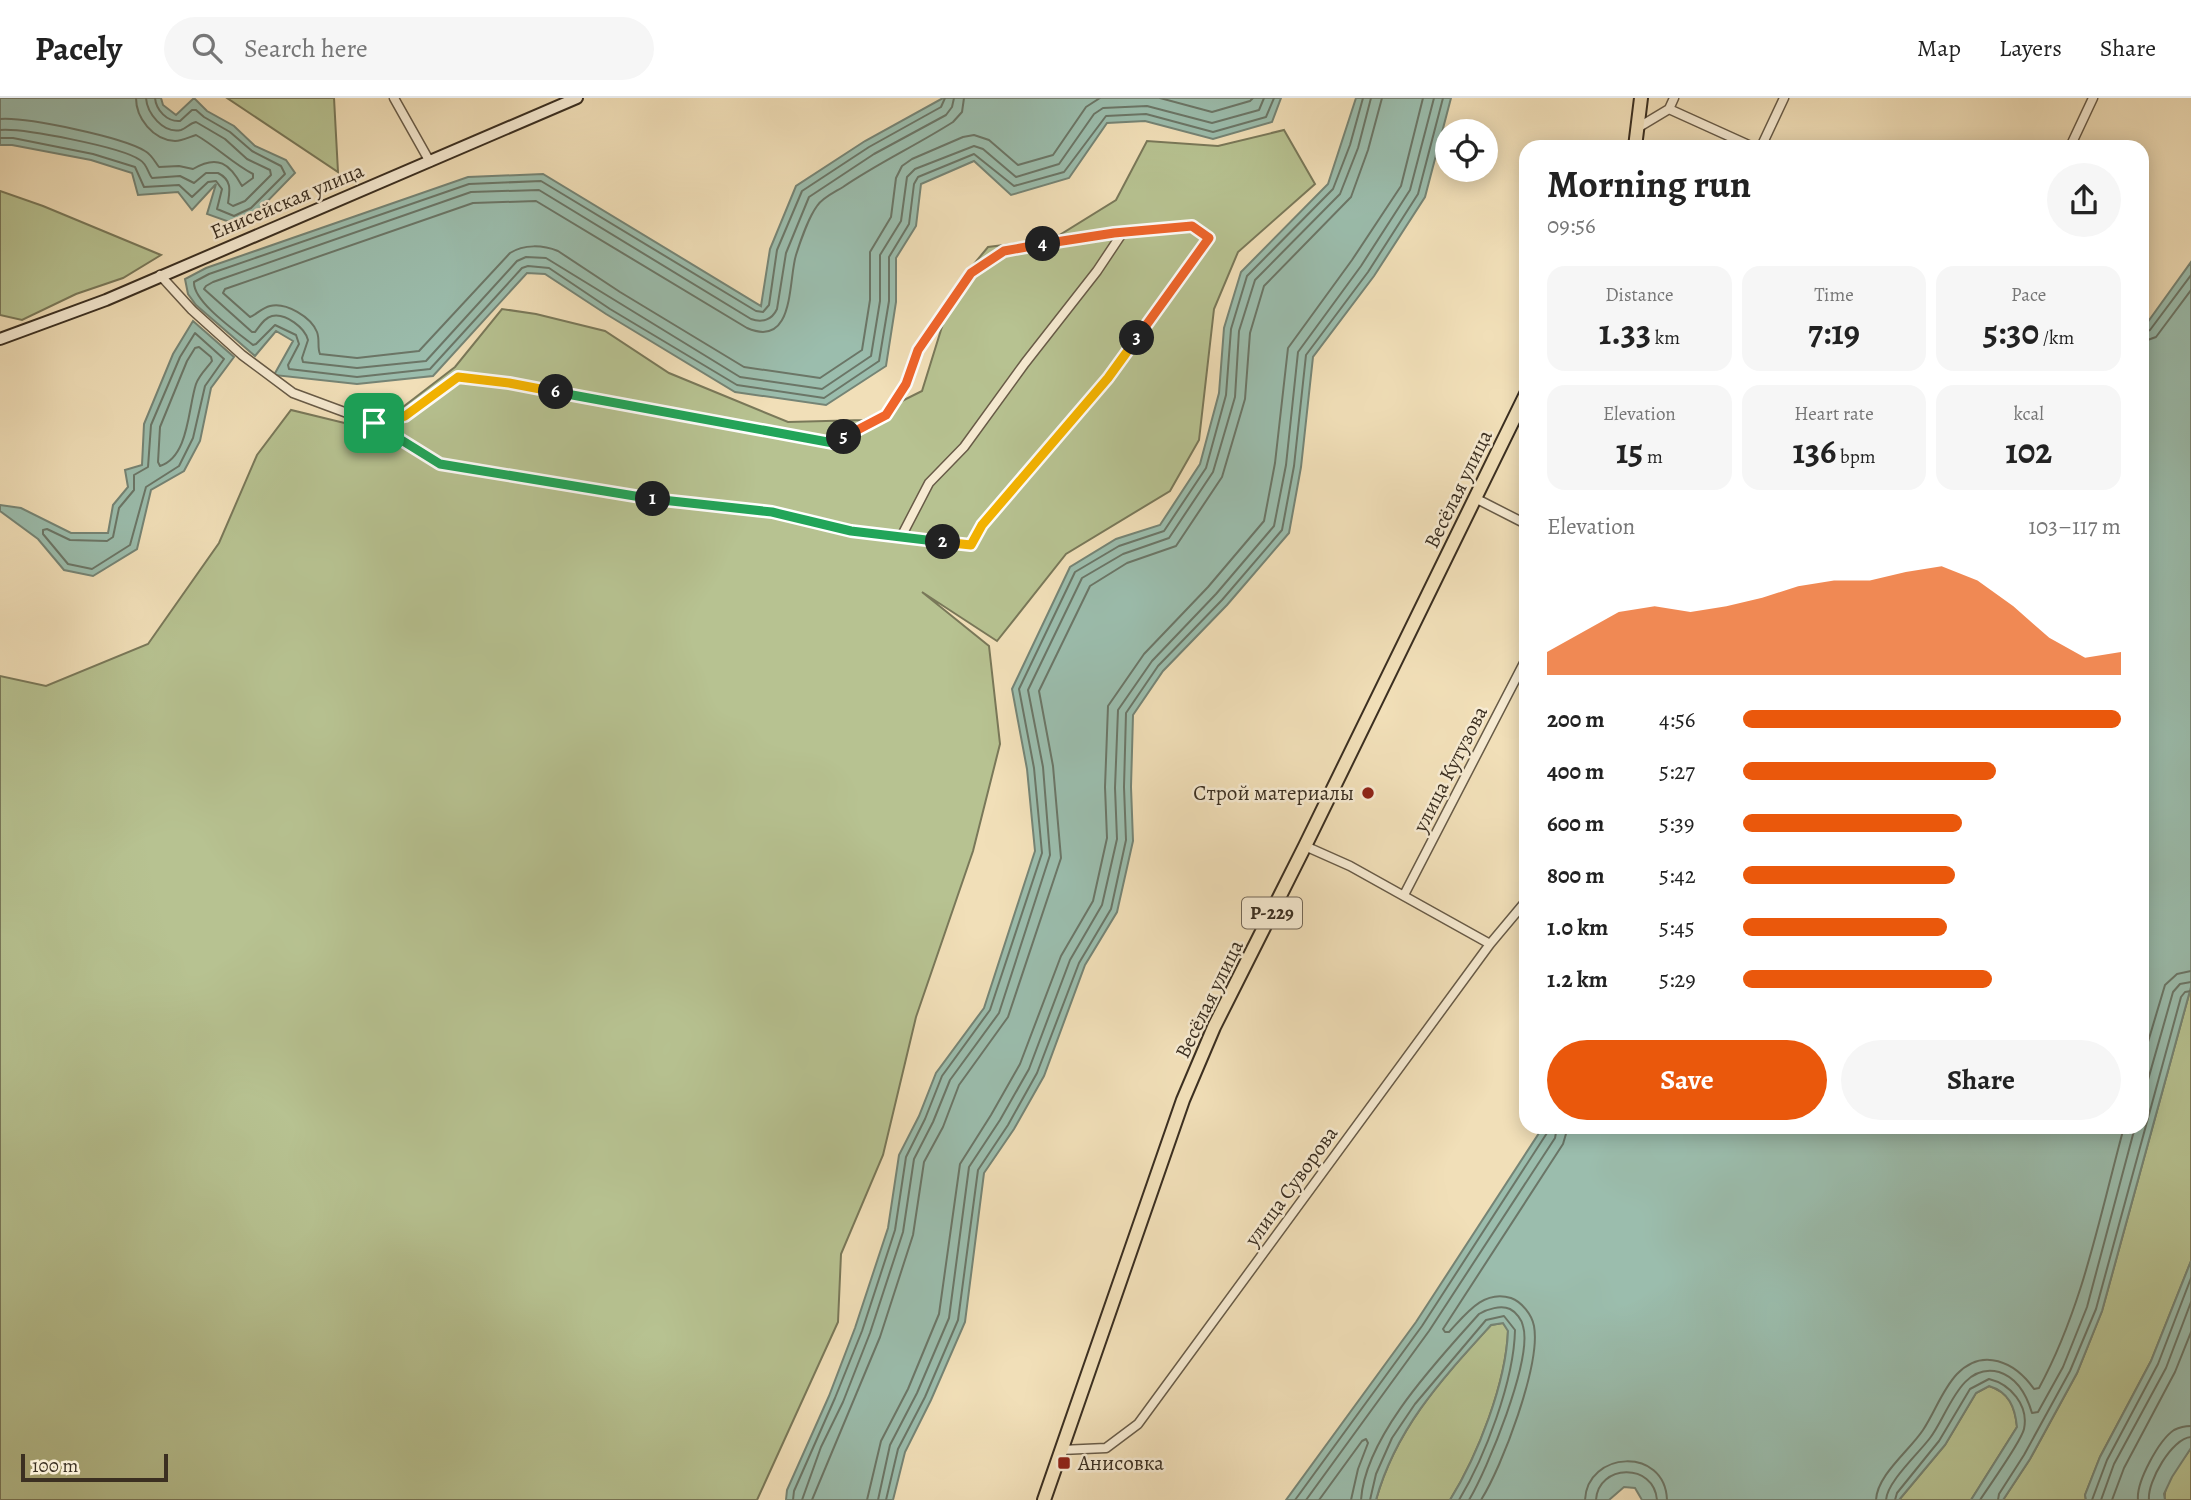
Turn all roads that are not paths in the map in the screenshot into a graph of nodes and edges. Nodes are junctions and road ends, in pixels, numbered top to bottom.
1 (394, 98) edge
2 (577, 98) edge
3 (1641, 98) edge
4 (1674, 98) edge
5 (1784, 98) edge
6 (2093, 98) edge
7 (1669, 109) junction
8 (1639, 127) junction
9 (1636, 140) edge
10 (1738, 140) edge
11 (1764, 140) edge
12 (2073, 140) edge
13 (430, 162) junction
14 (1122, 232) junction
15 (160, 275) junction
16 (5, 338) edge
17 (1519, 408) edge
18 (374, 423) junction
19 (1475, 498) junction
20 (1519, 520) edge
21 (901, 537) junction
22 (1519, 673) edge
23 (1305, 846) junction
24 (1404, 895) junction
25 (1519, 909) edge
26 (1490, 944) junction
27 (1061, 1450) junction
28 (1044, 1500) edge

1 - 13 street
2 - 13 street, Енисейская улица
3 - 8 main road
4 - 7 street
5 - 11 street
6 - 12 street
7 - 8 street
7 - 10 street
8 - 9 main road
13 - 15 street, Енисейская улица
14 - 18 street
14 - 21 street
14 - 21 street
15 - 16 street, Енисейская улица
15 - 18 street
17 - 19 main road, Весёлая улица / Р-229
18 - 21 street
19 - 20 street
19 - 23 main road, Весёлая улица / Р-229
22 - 24 street, улица Кутузова
23 - 24 street
23 - 27 main road, Весёлая улица / Р-229
24 - 26 street
25 - 26 street, улица Суворова
26 - 27 street, улица Суворова
27 - 28 main road, Р-229

